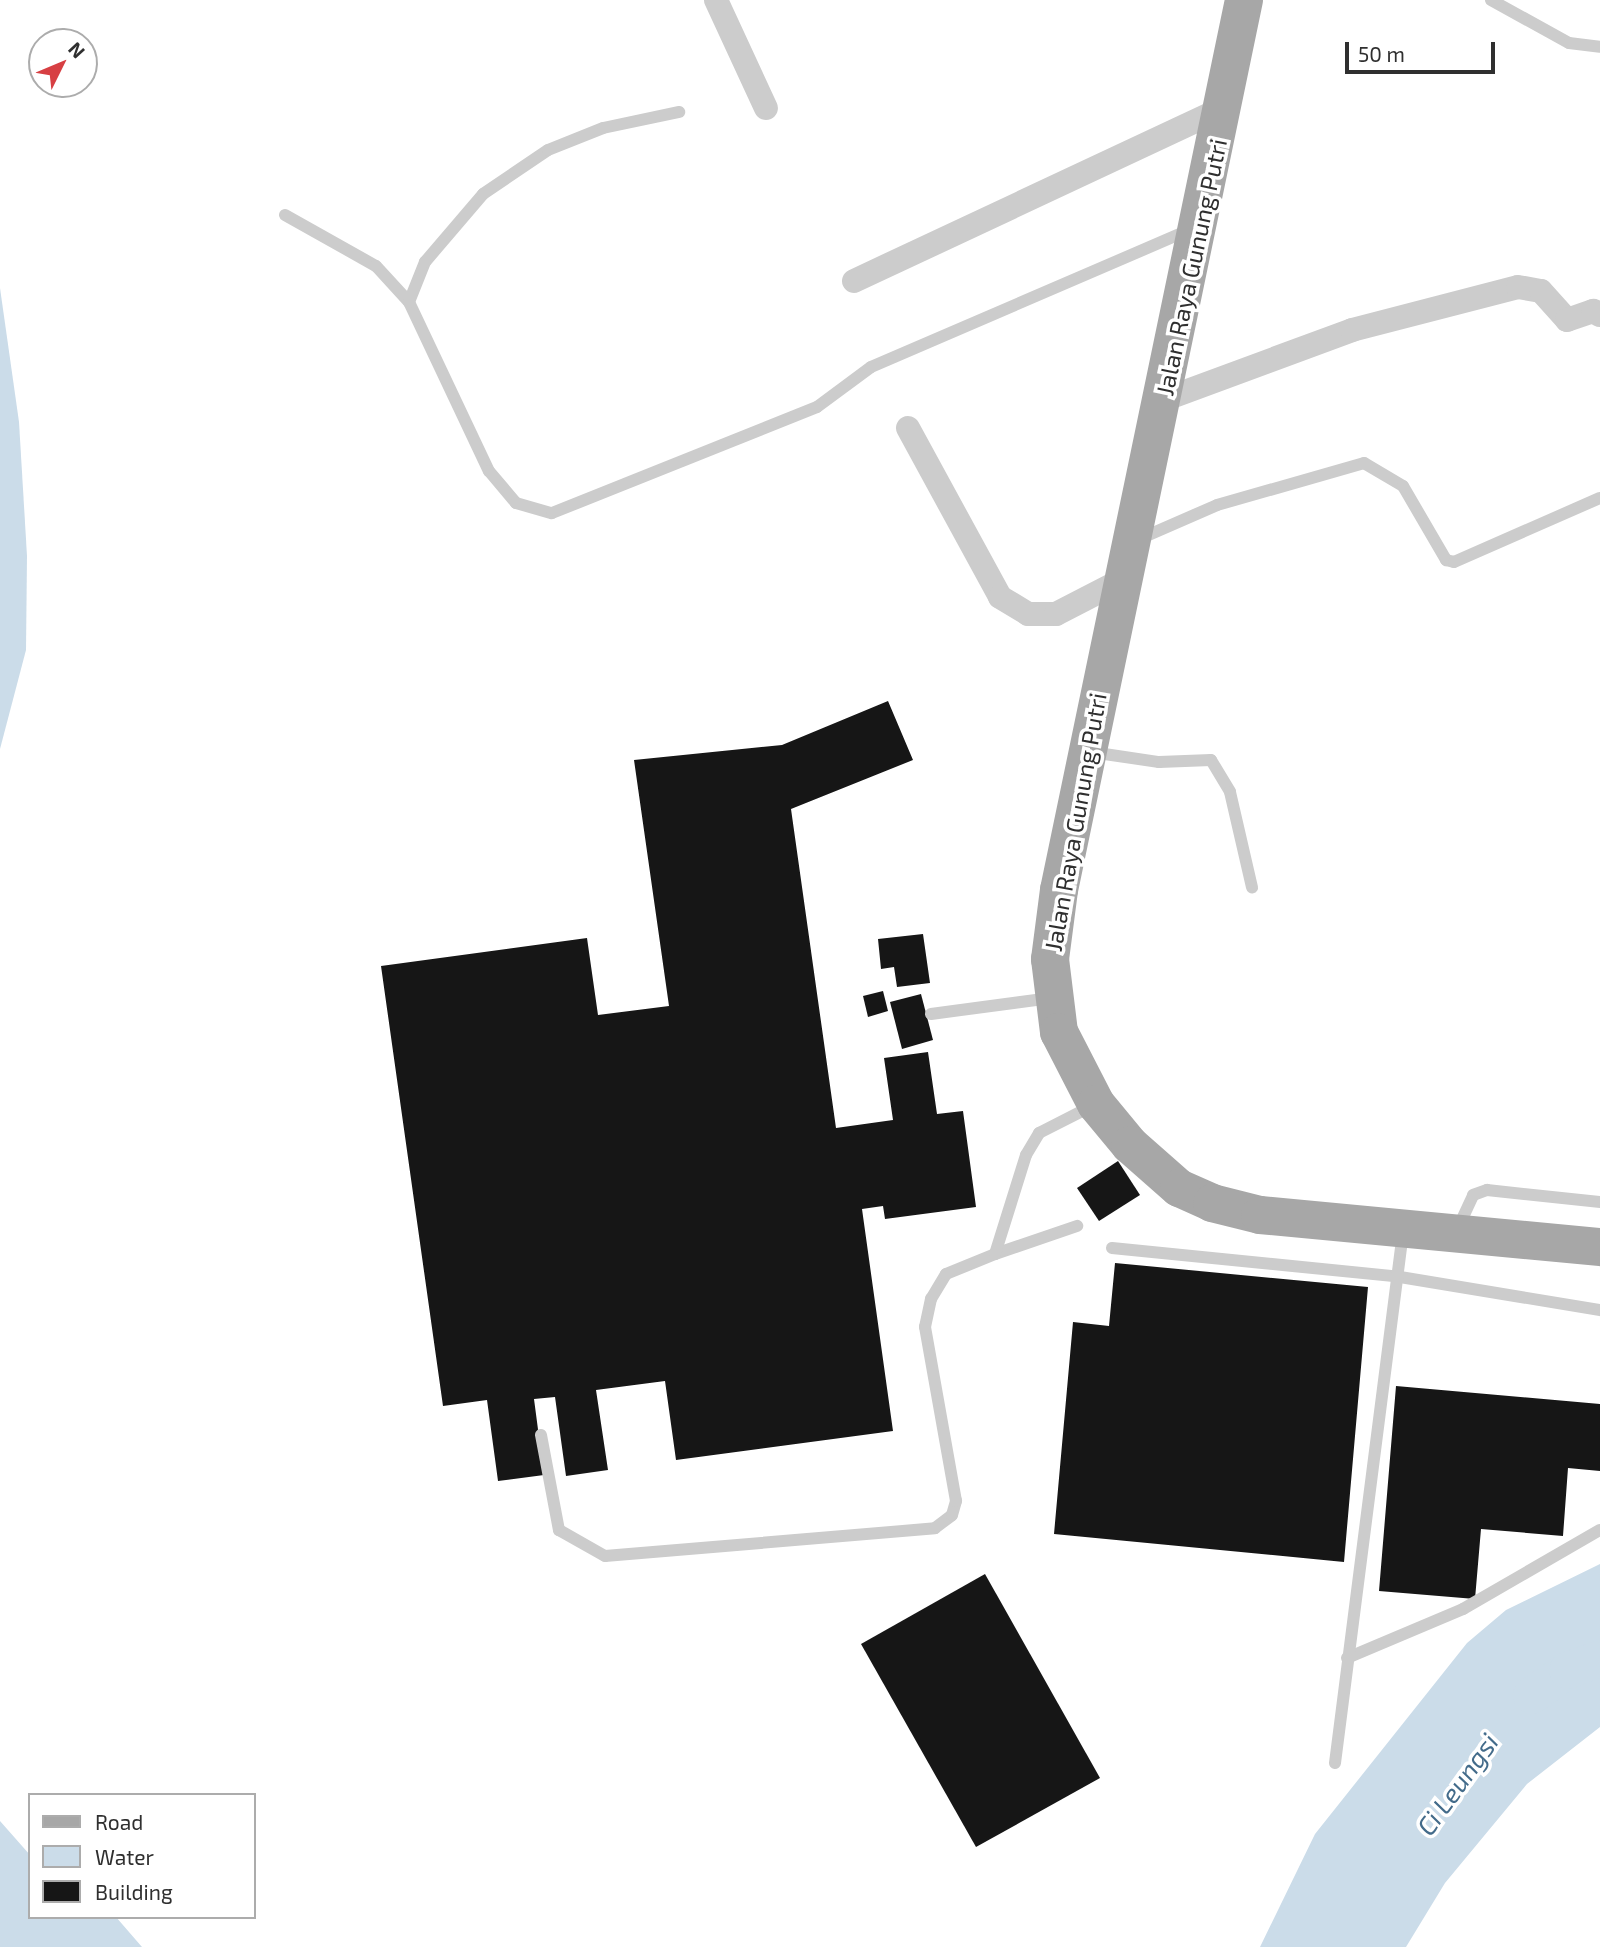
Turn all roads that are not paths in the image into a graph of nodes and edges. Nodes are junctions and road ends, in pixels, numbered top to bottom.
1 (716, 0) edge
2 (1244, 0) edge
3 (1491, 0) edge
4 (1600, 47) edge
5 (766, 108) dead end
6 (1224, 108) junction
7 (679, 112) dead end
8 (285, 215) dead end
9 (1201, 225) junction
10 (854, 281) dead end
11 (409, 302) junction
12 (1600, 315) edge
13 (1163, 400) junction
14 (908, 428) dead end
15 (1600, 498) edge
16 (1129, 543) junction
17 (1120, 580) junction
18 (1086, 751) junction
19 (1252, 887) dead end
20 (1051, 998) junction
21 (930, 1014) dead end
22 (1097, 1104) junction
23 (1600, 1202) edge
24 (1076, 1226) dead end
25 (1405, 1227) junction
26 (1457, 1230) junction
27 (1600, 1247) edge
28 (1112, 1248) dead end
29 (995, 1254) junction
30 (1394, 1276) junction
31 (1600, 1310) edge
32 (541, 1435) dead end
33 (1600, 1530) edge
34 (1348, 1658) junction
35 (1335, 1763) dead end

1 - 5 street
2 - 6 main road, Jalan Raya Gunung Putri
3 - 4 lane
6 - 9 main road, Jalan Raya Gunung Putri
6 - 10 street
7 - 11 lane
8 - 11 lane
9 - 11 lane
9 - 13 main road, Jalan Raya Gunung Putri
12 - 13 street
13 - 16 main road, Jalan Raya Gunung Putri
14 - 17 street
15 - 16 lane
16 - 17 main road, Jalan Raya Gunung Putri
17 - 18 main road, Jalan Raya Gunung Putri
18 - 19 lane
18 - 20 main road, Jalan Raya Gunung Putri
20 - 21 lane
20 - 22 main road, Jalan Raya Gunung Putri
22 - 25 main road, Jalan Raya Gunung Putri
22 - 29 lane
23 - 26 lane
24 - 29 lane
25 - 26 main road, Jalan Raya Gunung Putri
25 - 30 lane
26 - 27 main road, Jalan Raya Gunung Putri
28 - 30 lane
29 - 32 lane
30 - 31 lane
30 - 34 lane
33 - 34 lane
34 - 35 lane

